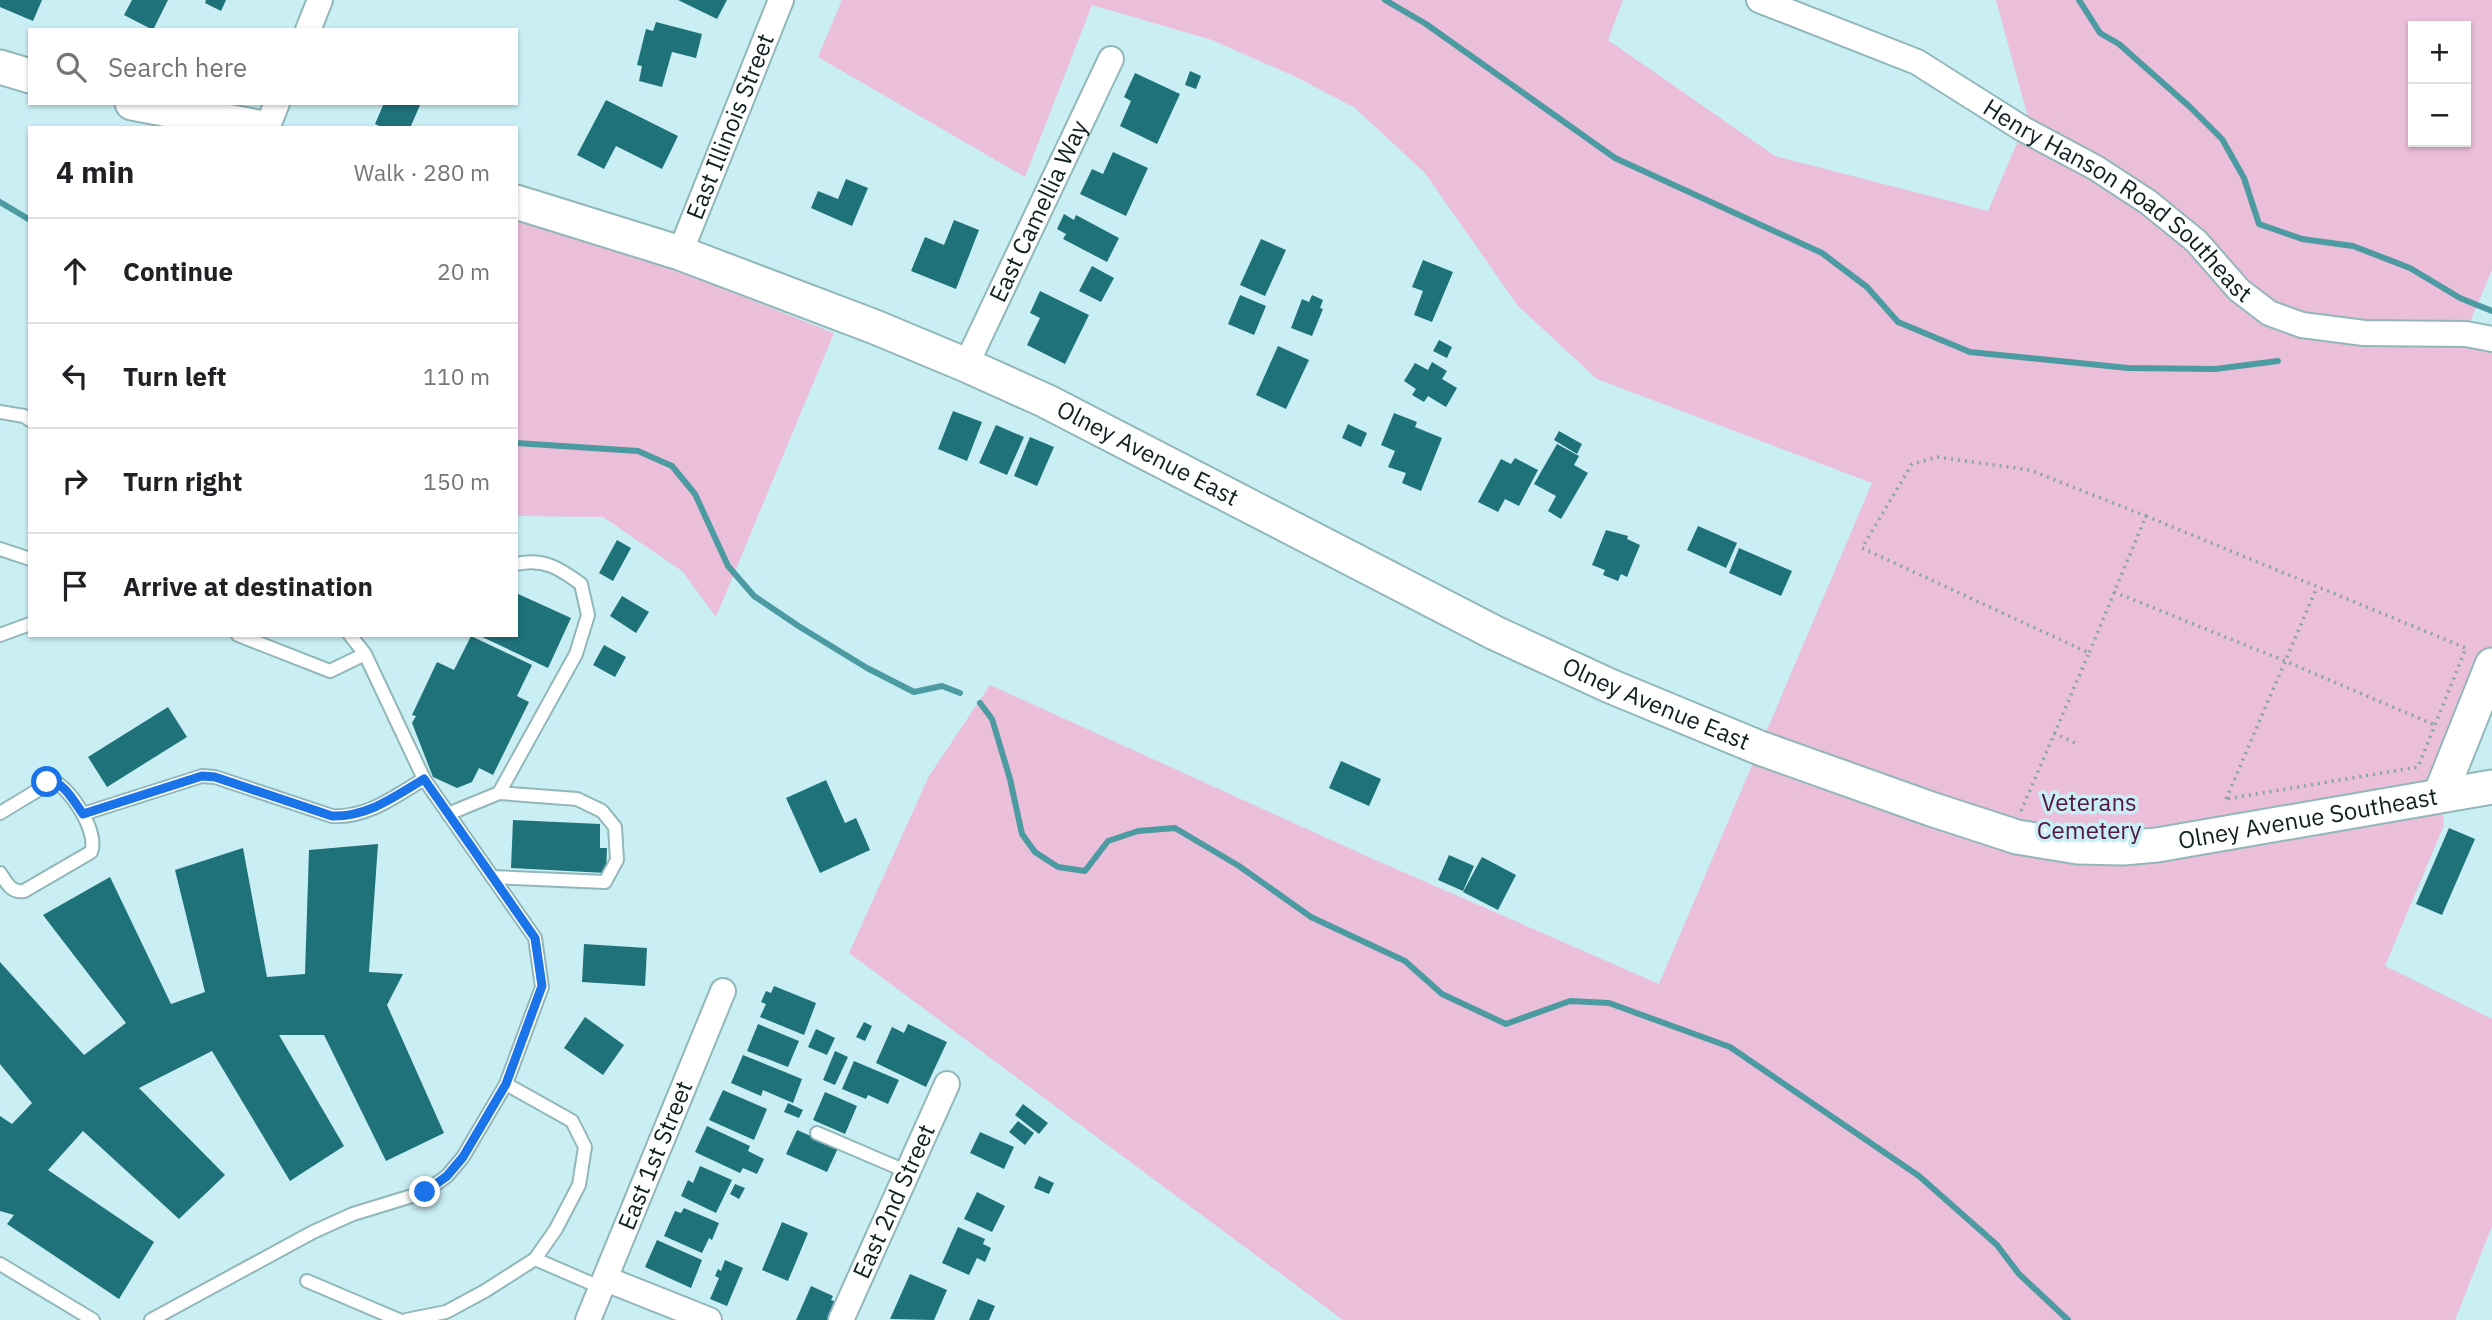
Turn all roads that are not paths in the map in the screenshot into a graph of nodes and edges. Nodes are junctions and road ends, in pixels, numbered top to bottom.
1 (320, 0) edge
2 (781, 0) edge
3 (1759, 0) edge
4 (309, 28) edge
5 (1111, 59) dead end
6 (0, 67) edge
7 (28, 75) edge
8 (143, 105) edge
9 (276, 105) edge
10 (254, 126) edge
11 (266, 126) edge
12 (518, 203) edge
13 (680, 253) junction
14 (2492, 338) edge
15 (966, 365) junction
16 (0, 412) edge
17 (28, 419) edge
18 (0, 549) edge
19 (28, 558) edge
20 (518, 564) edge
21 (28, 625) edge
22 (0, 635) edge
23 (243, 637) edge
24 (352, 637) edge
25 (365, 654) junction
26 (2492, 665) edge
27 (1760, 748) joint
28 (424, 779) junction
29 (2492, 787) edge
30 (499, 793) junction
31 (2440, 795) junction
32 (0, 813) edge
33 (83, 814) junction
34 (448, 814) junction
35 (0, 873) edge
36 (492, 877) junction
37 (723, 991) dead end
38 (506, 1084) junction
39 (947, 1084) dead end
40 (817, 1132) dead end
41 (908, 1172) junction
42 (535, 1259) junction
43 (0, 1264) edge
44 (307, 1281) dead end
45 (604, 1284) junction
46 (93, 1320) edge
47 (150, 1320) edge
48 (399, 1320) edge
49 (406, 1320) edge
50 (588, 1320) edge
51 (709, 1320) edge
52 (841, 1320) edge

1 - 4 street
2 - 13 street, East Illinois Street
3 - 14 street, Henry Hanson Road Southeast
5 - 15 street, East Camellia Way
6 - 7 main road
8 - 10 main road
9 - 11 street
12 - 13 main road, Olney Avenue East
13 - 15 main road, Olney Avenue East
15 - 27 main road, Olney Avenue East
16 - 17 lane
18 - 19 lane
20 - 30 lane
21 - 22 lane
23 - 25 lane
24 - 25 lane
25 - 28 lane
26 - 31 main road
27 - 31 main road, Olney Avenue Southeast
28 - 33 lane
28 - 34 lane
29 - 31 main road, Olney Avenue Southeast
30 - 34 lane
30 - 36 lane
32 - 33 lane
33 - 35 lane
34 - 36 lane
36 - 38 lane
37 - 45 street, East 1st Street
38 - 42 lane
38 - 47 lane
39 - 41 street, East 2nd Street
40 - 41 lane
41 - 52 street, East 2nd Street
42 - 45 lane
42 - 49 lane
43 - 46 lane
44 - 48 lane
45 - 50 street, East 1st Street
45 - 51 street

